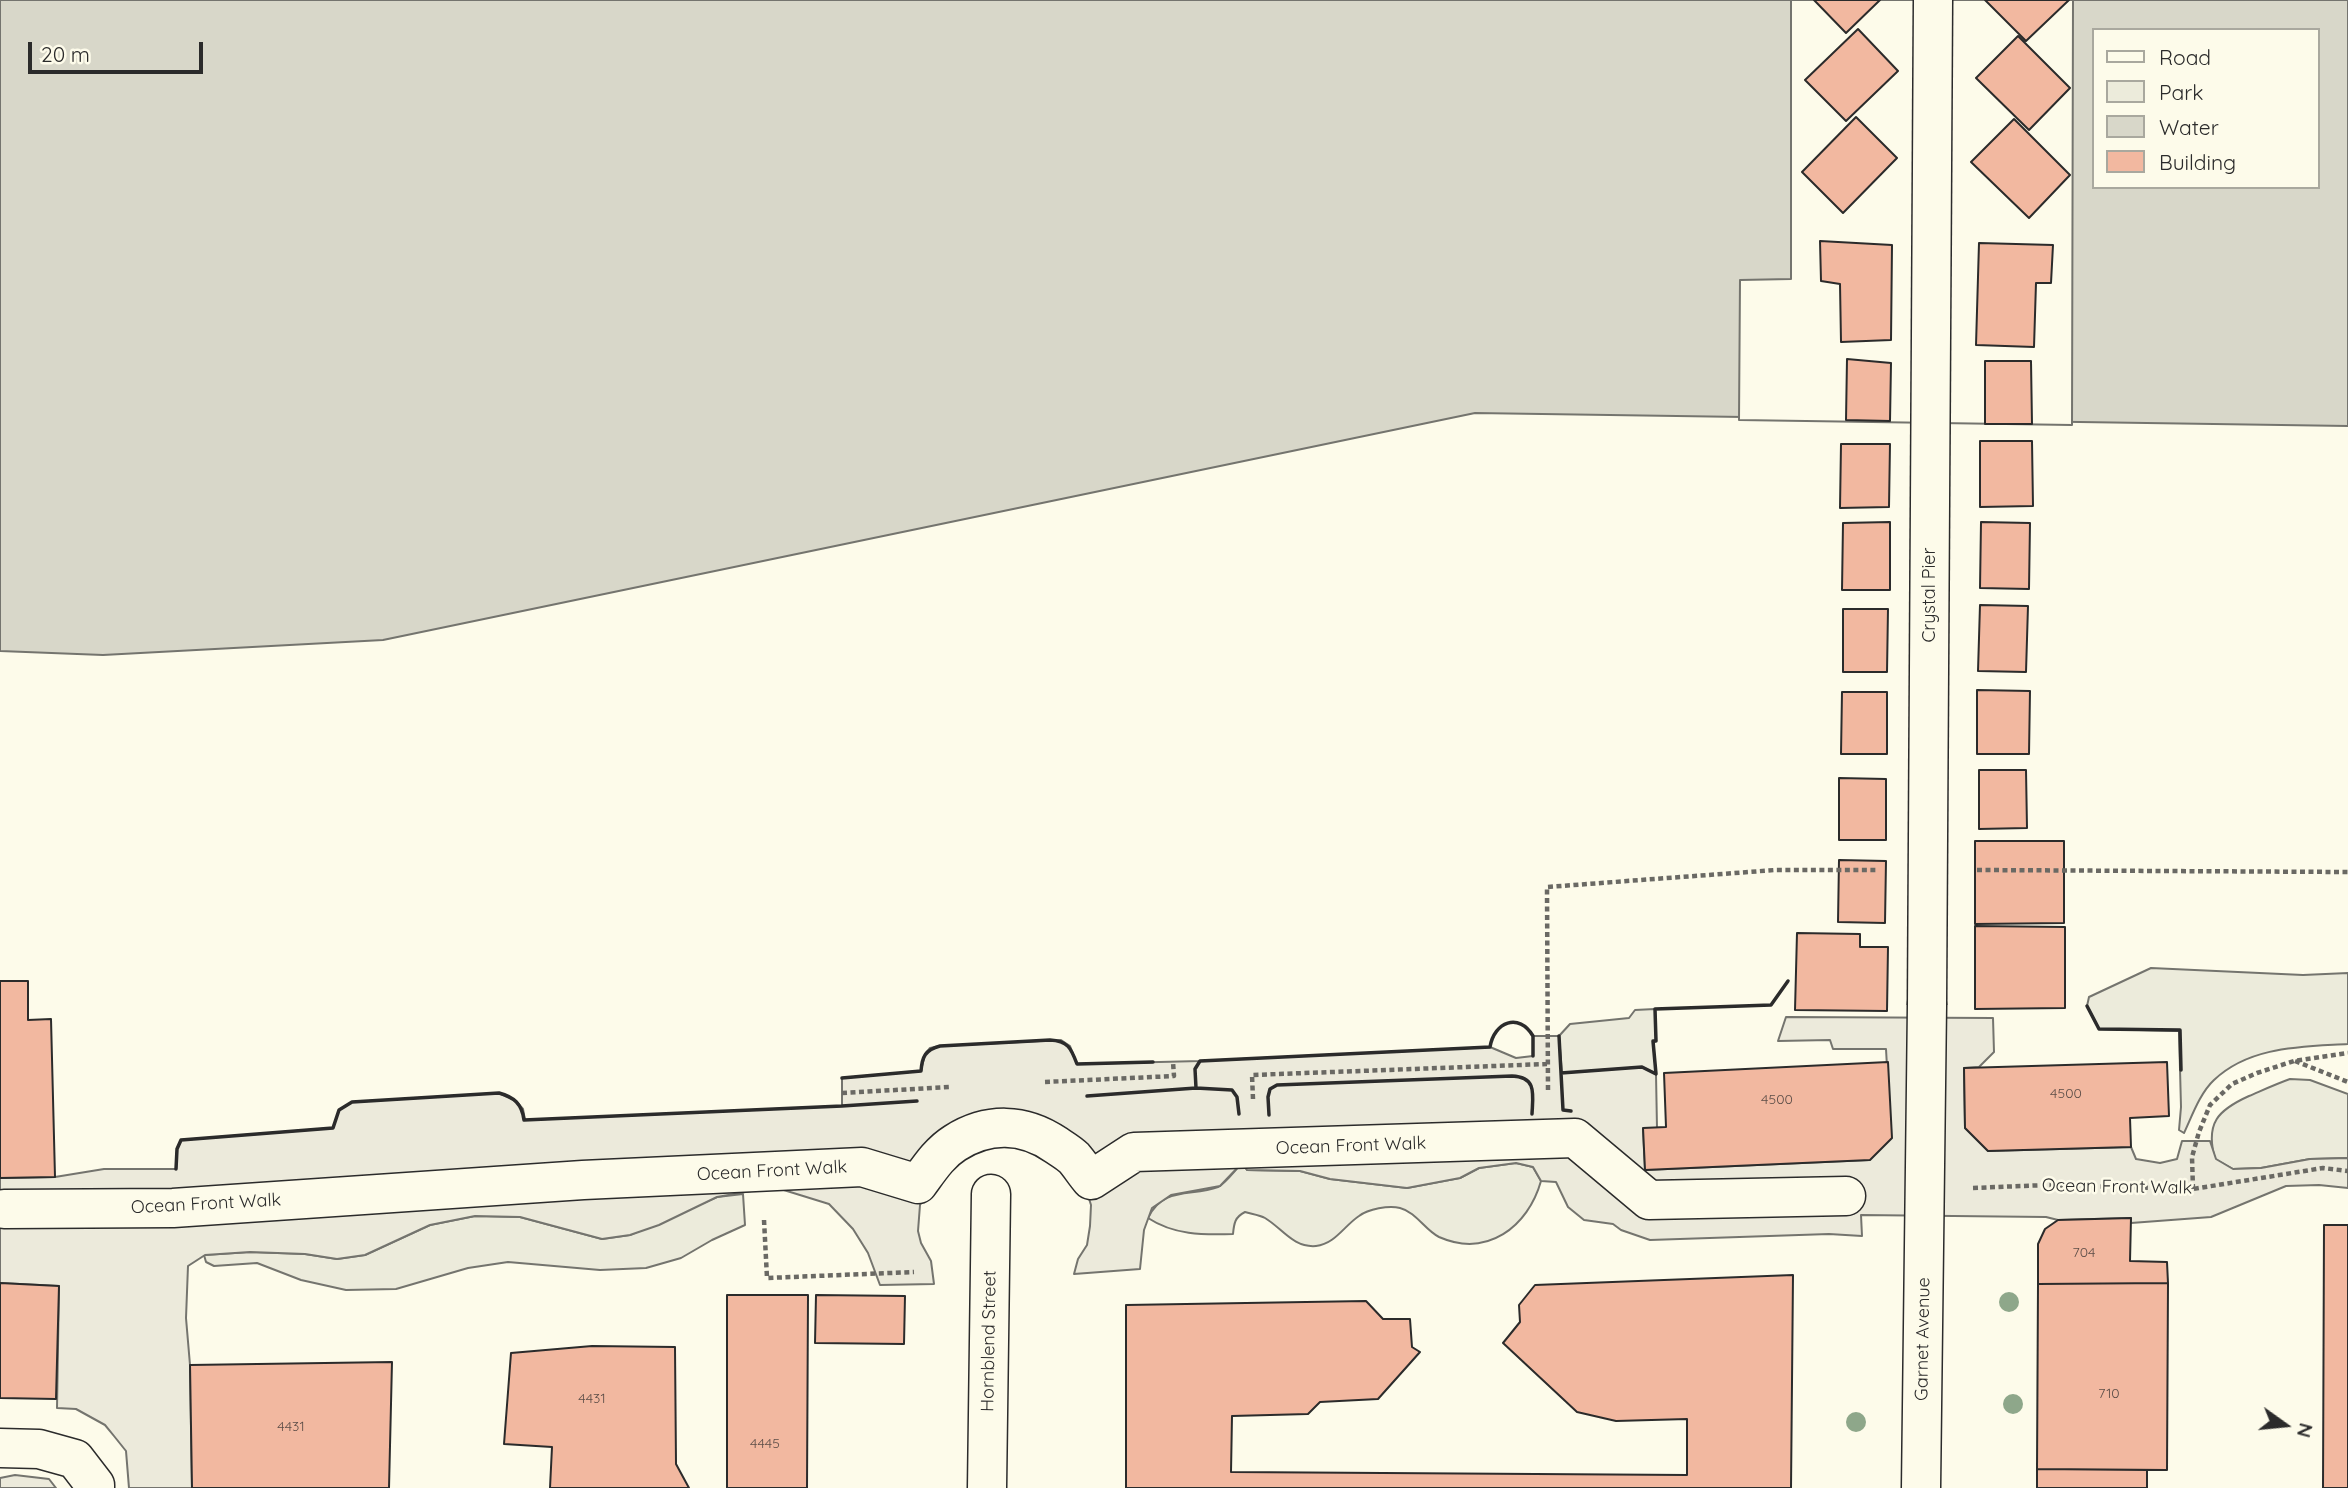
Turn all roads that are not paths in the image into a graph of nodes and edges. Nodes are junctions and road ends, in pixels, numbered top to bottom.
1 (1933, 0) edge
2 (1926, 1191) joint
3 (990, 1194) dead end
4 (1846, 1195) dead end
5 (4, 1209) dead end
6 (0, 1448) edge
7 (95, 1488) edge
8 (987, 1488) edge
9 (1921, 1488) edge

1 - 2 street, Crystal Pier, bridge
2 - 9 street, Garnet Avenue
3 - 8 street, Hornblend Street
4 - 5 street, Ocean Front Walk
6 - 7 street

